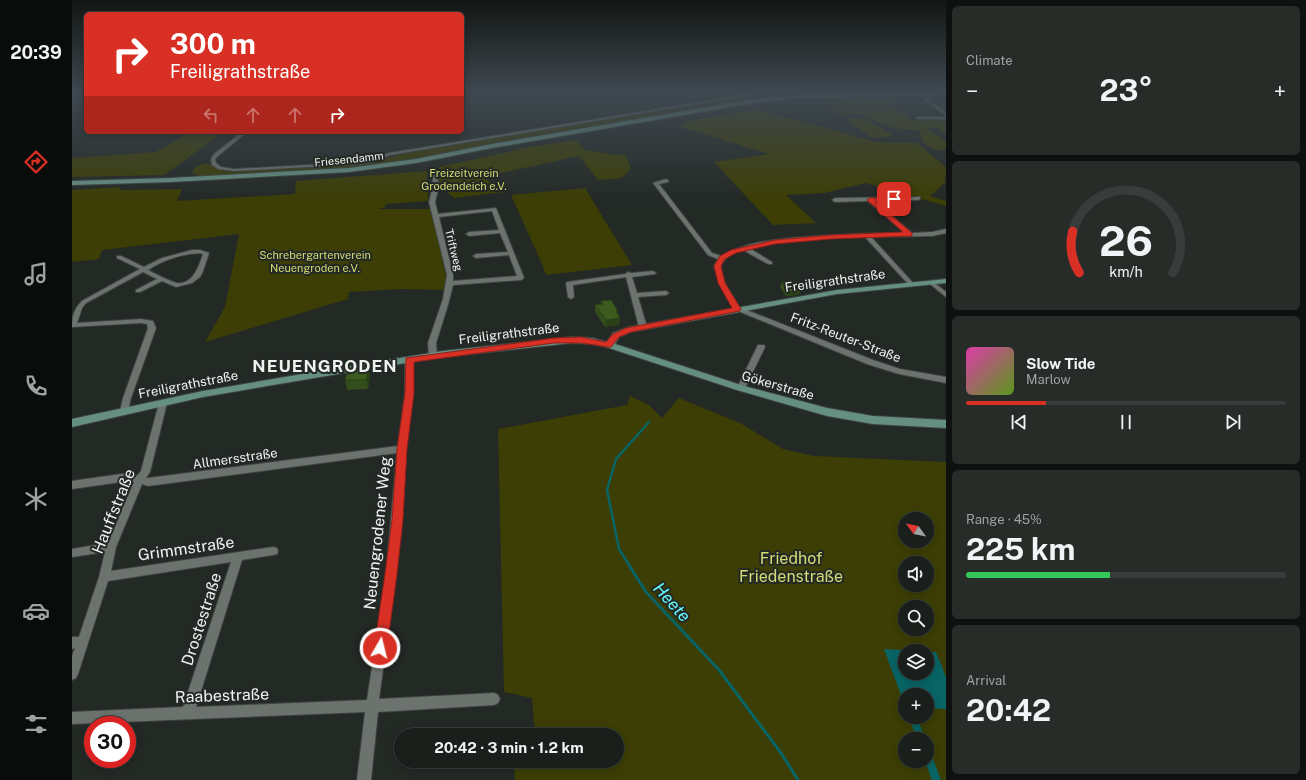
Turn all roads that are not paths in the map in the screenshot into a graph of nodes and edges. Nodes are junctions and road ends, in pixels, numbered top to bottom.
1 (547, 128) edge
2 (594, 128) edge
3 (242, 134) edge
4 (434, 171) dead end
5 (666, 181) dead end
6 (72, 183) edge
7 (918, 198) dead end
8 (835, 200) dead end
9 (870, 200) junction
10 (435, 216) junction
11 (503, 231) junction
12 (946, 231) edge
13 (468, 234) dead end
14 (910, 234) junction
15 (866, 235) junction
16 (744, 248) junction
17 (512, 252) junction
18 (476, 256) dead end
19 (119, 257) dead end
20 (722, 258) junction
21 (770, 263) dead end
22 (144, 270) junction
23 (653, 272) dead end
24 (628, 274) junction
25 (162, 279) junction
26 (946, 282) edge
27 (450, 283) junction
28 (932, 283) junction
29 (912, 285) junction
30 (138, 291) dead end
31 (666, 293) dead end
32 (634, 295) junction
33 (946, 295) edge
34 (571, 297) dead end
35 (738, 309) junction
36 (72, 325) edge
37 (643, 327) junction
38 (608, 345) junction
39 (761, 348) dead end
40 (433, 356) junction
41 (409, 360) junction
42 (946, 380) edge
43 (741, 388) junction
44 (163, 403) junction
45 (124, 411) junction
46 (72, 423) edge
47 (946, 424) edge
48 (402, 449) junction
49 (139, 480) junction
50 (72, 485) edge
51 (111, 547) junction
52 (273, 551) dead end
53 (72, 552) edge
54 (238, 557) junction
55 (104, 577) junction
56 (78, 643) edge
57 (72, 674) edge
58 (494, 699) dead end
59 (372, 706) junction
60 (187, 714) junction
61 (72, 718) edge
62 (364, 780) edge

1 - 3 street
2 - 6 main road, Friesendamm
4 - 10 street, Triftweg
5 - 20 street
7 - 9 street
8 - 9 street
9 - 14 street
10 - 11 street
10 - 27 street, Triftweg
11 - 13 street
11 - 17 street
12 - 14 street
14 - 15 street
15 - 16 street
15 - 29 street
16 - 20 street
16 - 21 street
17 - 18 street
17 - 27 street
19 - 22 street
20 - 35 street
22 - 25 street
22 - 25 street
22 - 36 street
23 - 24 street
24 - 32 street
24 - 34 street
25 - 30 street
26 - 28 main road, Freiligrathstraße
27 - 40 street, Triftweg
28 - 29 main road, Freiligrathstraße
28 - 33 street
29 - 35 main road, Freiligrathstraße
31 - 32 street
32 - 37 street
35 - 37 main road, Freiligrathstraße
35 - 42 street, Fritz-Reuter-Straße
36 - 45 street
37 - 38 main road, Freiligrathstraße
38 - 40 main road, Freiligrathstraße
38 - 43 main road, Gökerstraße
39 - 43 street
40 - 41 main road, Freiligrathstraße
41 - 44 main road, Freiligrathstraße
41 - 48 street, Neuengrodener Weg
43 - 47 main road, Gökerstraße
44 - 45 main road, Freiligrathstraße
44 - 49 street, Hauffstraße
45 - 46 main road, Freiligrathstraße
48 - 49 street, Allmersstraße
48 - 59 street, Neuengrodener Weg
49 - 50 street, Allmersstraße
49 - 51 street, Hauffstraße
51 - 53 street
51 - 55 street, Hauffstraße
52 - 54 street, Grimmstraße
54 - 55 street, Grimmstraße
54 - 60 street, Drostestraße
55 - 56 street, Hauffstraße
56 - 57 street, Hauffstraße
58 - 59 street, Raabestraße
59 - 60 street, Raabestraße
59 - 62 street, Neuengrodener Weg
60 - 61 street, Raabestraße

